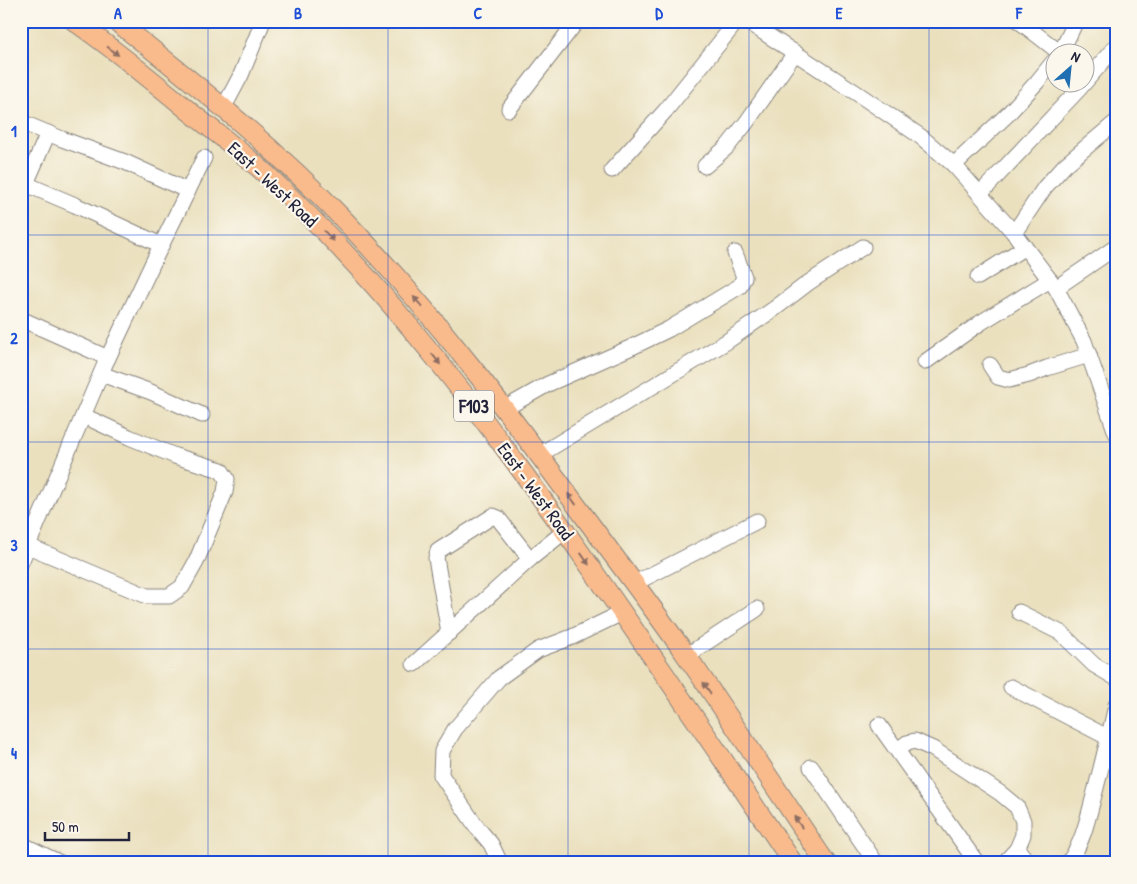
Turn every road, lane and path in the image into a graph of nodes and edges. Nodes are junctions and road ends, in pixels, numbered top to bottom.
1 (74, 21) edge
2 (116, 21) edge
3 (263, 21) edge
4 (577, 21) edge
5 (1019, 21) edge
6 (1076, 21) edge
7 (746, 22) edge
8 (1047, 42) edge
9 (1065, 42) edge
10 (1116, 46) edge
11 (795, 53) junction
12 (1044, 73) edge
13 (224, 107) junction
14 (509, 109) dead end
15 (21, 122) edge
16 (1116, 122) edge
17 (48, 133) junction
18 (204, 158) dead end
19 (954, 165) junction
20 (705, 166) dead end
21 (612, 170) dead end
22 (23, 187) edge
23 (188, 191) junction
24 (980, 194) junction
25 (1014, 233) junction
26 (161, 245) junction
27 (863, 247) dead end
28 (1025, 247) junction
29 (1116, 247) edge
30 (735, 253) dead end
31 (978, 278) dead end
32 (1053, 284) junction
33 (21, 319) edge
34 (1089, 355) junction
35 (108, 358) junction
36 (926, 362) dead end
37 (990, 365) dead end
38 (101, 374) junction
39 (504, 409) junction
40 (202, 415) dead end
41 (84, 416) junction
42 (1116, 433) edge
43 (539, 455) junction
44 (757, 521) dead end
45 (564, 531) junction
46 (28, 546) junction
47 (530, 559) junction
48 (21, 562) edge
49 (634, 584) junction
50 (758, 609) dead end
51 (1019, 612) dead end
52 (622, 613) junction
53 (448, 633) junction
54 (686, 656) junction
55 (414, 664) dead end
56 (1116, 678) edge
57 (1011, 686) dead end
58 (1116, 705) edge
59 (879, 725) dead end
60 (1108, 738) junction
61 (898, 750) junction
62 (811, 767) dead end
63 (21, 844) edge
64 (1017, 849) junction
65 (1073, 861) edge
66 (60, 863) edge
67 (500, 863) edge
68 (793, 863) edge
69 (826, 863) edge
70 (876, 863) edge
71 (977, 863) edge
72 (1004, 863) edge
73 (1029, 863) edge

1 -> 45 main road, East - West Road / F103
2 - 13 main road, East - West Road / F103
3 - 13 street
4 - 14 street
5 - 8 street
6 - 9 street
7 - 11 street
7 - 21 street
10 - 24 street
11 - 19 street
11 - 20 street
12 - 19 street
39 -> 13 main road, East - West Road / F103
15 - 17 street
16 - 25 street
17 - 22 street
17 - 23 street
18 - 23 street
19 - 24 street
22 - 26 street
23 - 26 street
24 - 25 street
25 - 28 street
26 - 35 street
27 - 43 street
28 - 31 street
28 - 32 street
29 - 32 street
30 - 39 street
32 - 34 street
32 - 36 street
33 - 35 street
34 - 37 street
34 - 42 street
35 - 38 street
38 - 40 street
38 - 41 street
39 - 43 main road, East - West Road / F103
41 - 46 street
41 - 46 street
49 -> 43 main road, East - West Road / F103
44 - 49 street
45 - 47 street
45 -> 52 main road, East - West Road / F103
46 - 48 street
47 - 53 street
47 - 53 street
49 - 54 main road, East - West Road / F103
50 - 54 street
51 - 56 street
52 - 67 street
52 - 68 main road, East - West Road / F103
53 - 55 street
69 -> 54 main road, East - West Road / F103
57 - 60 street
58 - 60 street
59 - 61 street
60 - 65 street
61 - 64 street
61 - 71 street
62 - 70 street
63 - 66 street
64 - 72 street
64 - 73 street

